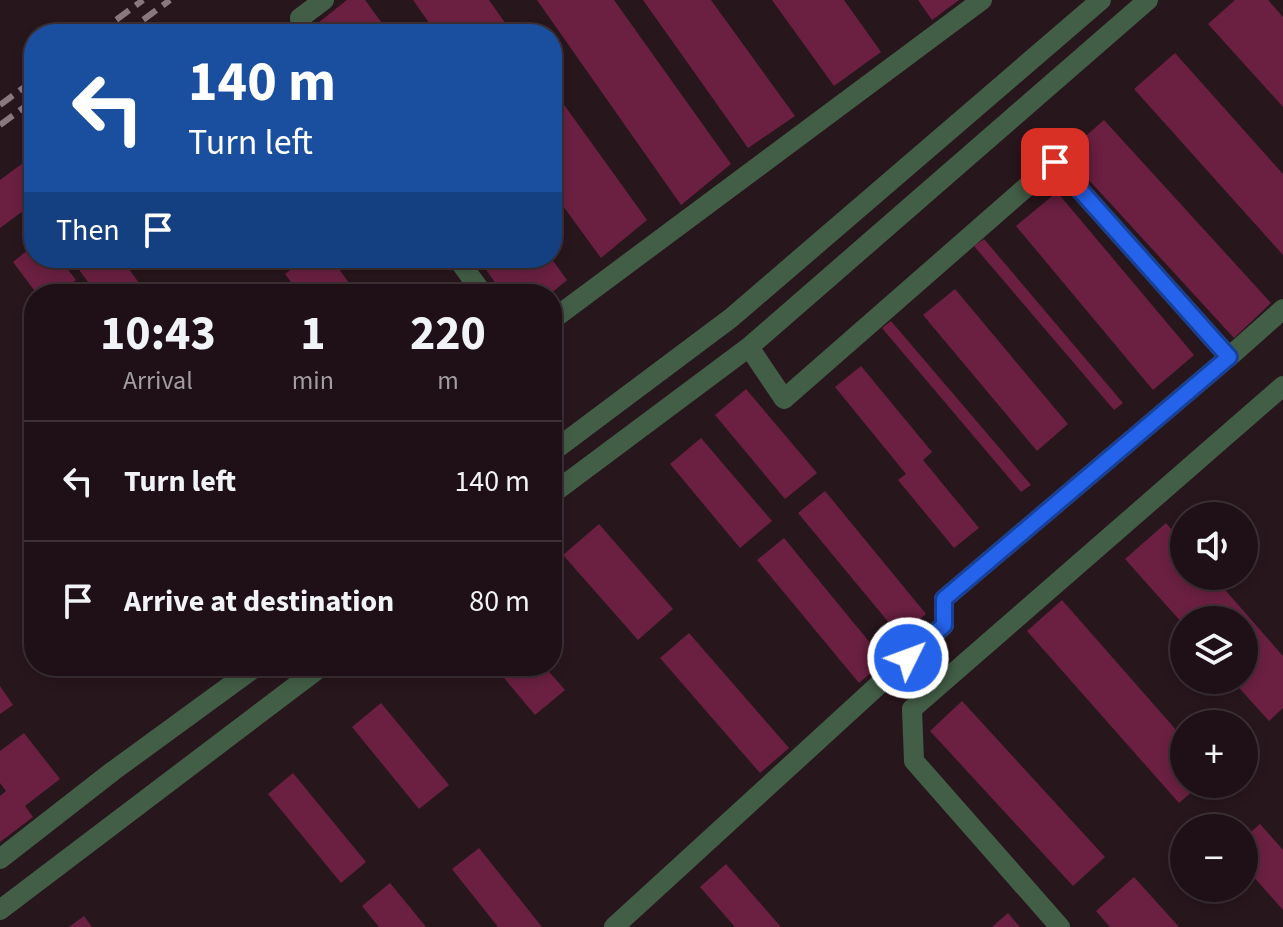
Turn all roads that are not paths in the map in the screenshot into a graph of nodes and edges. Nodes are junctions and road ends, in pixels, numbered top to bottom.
1 (324, 0) edge
2 (982, 0) edge
3 (1101, 0) edge
4 (1148, 0) edge
5 (301, 24) edge
6 (1283, 309) edge
7 (562, 313) edge
8 (749, 347) junction
9 (1229, 357) junction
10 (1283, 386) edge
11 (562, 445) edge
12 (562, 487) edge
13 (243, 676) edge
14 (309, 676) edge
15 (0, 859) edge
16 (0, 910) edge
17 (614, 927) edge
18 (1060, 927) edge

1 - 5 street
2 - 7 street
3 - 11 street
4 - 8 street
6 - 9 street
8 - 9 street
8 - 12 street
9 - 17 street
10 - 18 street
13 - 15 street
14 - 16 street

